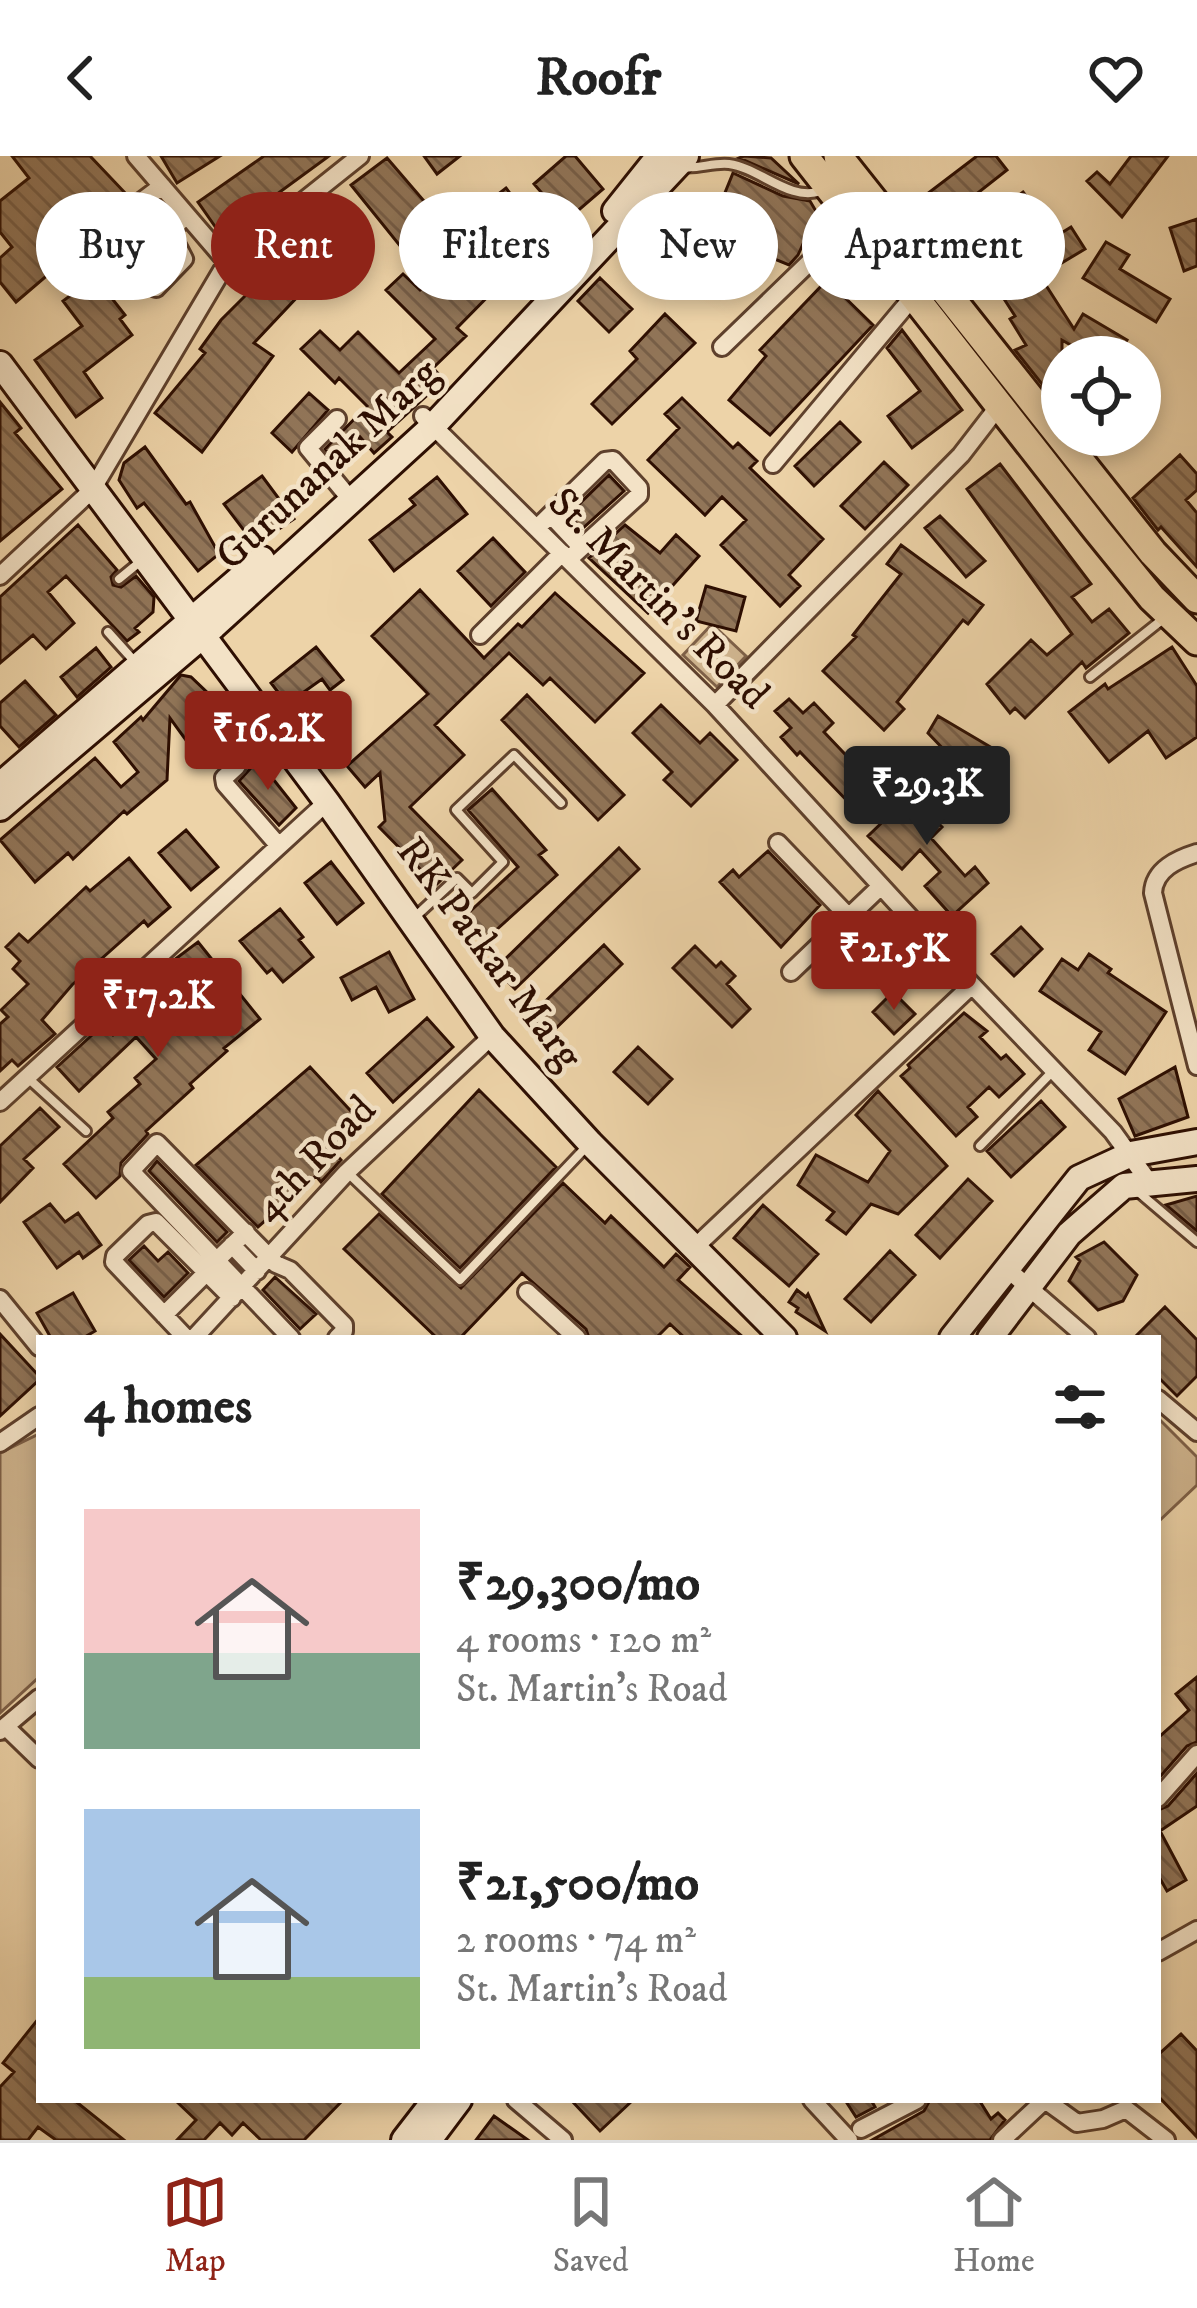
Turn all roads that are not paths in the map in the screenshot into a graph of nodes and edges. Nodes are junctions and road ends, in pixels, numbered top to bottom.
1 (136, 156) edge
2 (360, 156) edge
3 (674, 159) edge
4 (816, 164) edge
5 (162, 186) junction
6 (154, 192) edge
7 (167, 192) edge
8 (315, 192) edge
9 (834, 192) edge
10 (187, 216) edge
11 (211, 244) edge
12 (802, 269) edge
13 (211, 289) edge
14 (910, 300) edge
15 (914, 300) edge
16 (722, 347) dead end
17 (0, 364) edge
18 (998, 407) junction
19 (337, 419) dead end
20 (428, 421) junction
21 (772, 464) dead end
22 (92, 490) junction
23 (347, 494) junction
24 (544, 521) junction
25 (570, 553) junction
26 (144, 559) junction
27 (0, 576) edge
28 (119, 579) dead end
29 (1197, 599) edge
30 (1168, 614) junction
31 (196, 628) junction
32 (108, 632) dead end
33 (479, 634) dead end
34 (1197, 641) edge
35 (145, 674) junction
36 (1090, 677) dead end
37 (715, 705) junction
38 (237, 766) dead end
39 (0, 785) edge
40 (327, 802) junction
41 (561, 803) dead end
42 (0, 808) edge
43 (778, 843) dead end
44 (279, 846) junction
45 (1197, 853) edge
46 (881, 886) junction
47 (849, 916) junction
48 (411, 921) junction
49 (790, 972) dead end
50 (972, 985) junction
51 (492, 1036) junction
52 (1196, 1058) edge
53 (1054, 1070) junction
54 (27, 1077) junction
55 (0, 1102) edge
56 (86, 1131) dead end
57 (1197, 1142) edge
58 (590, 1143) junction
59 (980, 1146) dead end
60 (1131, 1154) junction
61 (346, 1172) junction
62 (1197, 1180) edge
63 (1140, 1183) junction
64 (239, 1239) junction
65 (1197, 1242) edge
66 (693, 1249) junction
67 (268, 1264) junction
68 (212, 1266) junction
69 (1005, 1268) junction
70 (1028, 1287) junction
71 (527, 1292) dead end
72 (241, 1293) junction
73 (0, 1299) edge
74 (164, 1315) junction
75 (191, 1335) edge
76 (196, 1335) edge
77 (288, 1335) edge
78 (339, 1335) edge
79 (574, 1335) edge
80 (781, 1335) edge
81 (954, 1335) edge
82 (992, 1335) edge
83 (1084, 1335) edge
84 (36, 1343) edge
85 (1161, 1402) edge
86 (36, 1418) edge
87 (1197, 1432) edge
88 (0, 1443) edge
89 (36, 1701) edge
90 (3, 1730) edge
91 (1197, 1754) edge
92 (36, 1757) edge
93 (1161, 1795) edge
94 (1197, 1930) edge
95 (1161, 1950) edge
96 (433, 2103) edge
97 (458, 2103) edge
98 (519, 2103) edge
99 (816, 2103) edge
100 (912, 2103) edge
101 (1042, 2103) edge
102 (1049, 2103) edge
103 (855, 2134) edge
104 (554, 2137) edge
105 (404, 2140) edge
106 (429, 2140) edge
107 (1001, 2140) edge
108 (1166, 2140) edge

1 - 5 street
2 - 8 street
3 - 4 lane
3 - 20 main road, Gurunanak Marg
4 - 9 main road
4 - 29 main road
5 - 6 street
5 - 7 street
10 - 11 street
12 - 16 street
13 - 22 street
14 - 21 street
15 - 18 main road
17 - 22 main road, RK Patkar Marg
18 - 30 main road
18 - 37 street
19 - 23 street
20 - 23 main road, Gurunanak Marg
20 - 24 street, St. Martin's Road
22 - 26 main road, RK Patkar Marg
22 - 27 street
23 - 31 main road, Gurunanak Marg
24 - 25 street, St. Martin's Road
24 - 25 street
25 - 33 street
25 - 37 street, St. Martin's Road
26 - 28 lane
26 - 31 main road, RK Patkar Marg
30 - 34 main road
30 - 36 lane
31 - 35 main road, Gurunanak Marg
31 - 40 main road, RK Patkar Marg
32 - 35 lane
35 - 39 main road, Gurunanak Marg
35 - 42 main road, Gurunanak Marg
37 - 46 street, St. Martin's Road
38 - 44 street
40 - 44 street
40 - 48 main road, RK Patkar Marg
41 - 48 lane
43 - 47 street
44 - 54 street
45 - 52 street
46 - 47 street
46 - 50 street, St. Martin's Road
47 - 49 street
48 - 51 main road, RK Patkar Marg
50 - 53 street, St. Martin's Road
50 - 66 street
51 - 58 main road, RK Patkar Marg
51 - 61 street, 4th Road
53 - 59 lane
53 - 60 street, St. Martin's Road
54 - 55 street
54 - 56 lane
57 - 60 main road
58 - 61 lane
58 - 66 main road, RK Patkar Marg
60 - 63 street, St. Martin's Road
60 - 69 main road
61 - 67 street, 4th Road
62 - 63 main road
63 - 65 lane
63 - 70 main road
64 - 67 street
64 - 68 street
64 - 68 street
66 - 80 main road, RK Patkar Marg
67 - 72 street, 4th Road
67 - 78 street
68 - 72 street
68 - 74 street
68 - 74 street
69 - 70 street
69 - 81 main road
70 - 82 main road
70 - 83 street
71 - 79 street
72 - 76 street, 4th Road
72 - 77 street
73 - 84 street
74 - 75 street
85 - 87 street
86 - 88 street
89 - 90 street
90 - 92 street
91 - 93 street
94 - 95 street
96 - 105 main road
97 - 106 main road
98 - 104 street
99 - 103 street
100 - 103 street
101 - 107 street
102 - 108 street

